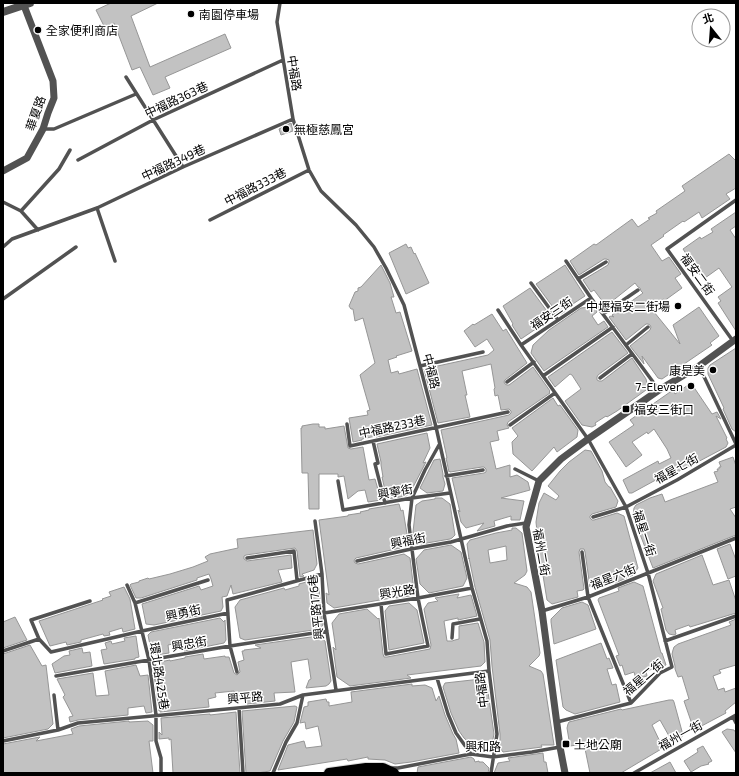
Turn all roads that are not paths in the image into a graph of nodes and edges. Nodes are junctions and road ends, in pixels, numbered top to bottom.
1 (280, 3) edge
2 (25, 4) edge
3 (3, 12) edge
4 (283, 60) junction
5 (126, 77) dead end
6 (136, 94) junction
7 (292, 119) junction
8 (153, 120) junction
9 (43, 129) junction
10 (70, 150) dead end
11 (78, 160) dead end
12 (183, 167) junction
13 (309, 170) junction
14 (3, 171) edge
15 (736, 200) edge
16 (3, 202) edge
17 (97, 208) junction
18 (21, 211) junction
19 (210, 220) dead end
20 (38, 230) junction
21 (3, 247) edge
22 (76, 247) dead end
23 (115, 261) dead end
24 (566, 261) dead end
25 (606, 262) dead end
26 (578, 279) junction
27 (531, 283) dead end
28 (638, 290) dead end
29 (591, 298) junction
30 (3, 299) edge
31 (498, 310) dead end
32 (604, 314) junction
33 (558, 320) junction
34 (613, 327) junction
35 (648, 327) dead end
36 (735, 340) edge
37 (521, 345) junction
38 (626, 345) junction
39 (484, 352) dead end
40 (632, 354) junction
41 (534, 362) junction
42 (420, 366) junction
43 (699, 366) junction
44 (543, 376) junction
45 (600, 378) dead end
46 (506, 382) dead end
47 (659, 390) junction
48 (555, 393) junction
49 (508, 412) dead end
50 (347, 424) dead end
51 (510, 425) dead end
52 (436, 427) junction
53 (588, 439) junction
54 (373, 441) junction
55 (439, 445) junction
56 (736, 445) edge
57 (515, 468) dead end
58 (483, 470) dead end
59 (446, 476) junction
60 (338, 480) dead end
61 (539, 481) junction
62 (450, 493) junction
63 (412, 498) junction
64 (385, 503) junction
65 (626, 506) junction
66 (593, 517) dead end
67 (316, 521) dead end
68 (526, 523) junction
69 (736, 538) edge
70 (462, 539) junction
71 (411, 548) junction
72 (582, 552) dead end
73 (247, 558) dead end
74 (357, 561) dead end
75 (648, 573) junction
76 (322, 574) junction
77 (208, 580) dead end
78 (296, 580) junction
79 (127, 585) dead end
80 (472, 588) junction
81 (588, 597) junction
82 (418, 598) junction
83 (90, 601) dead end
84 (135, 603) junction
85 (381, 604) junction
86 (542, 611) junction
87 (228, 613) junction
88 (324, 613) junction
89 (736, 616) edge
90 (480, 619) junction
91 (142, 631) junction
92 (327, 631) junction
93 (452, 638) dead end
94 (39, 639) junction
95 (665, 641) junction
96 (230, 646) junction
97 (3, 652) edge
98 (149, 660) junction
99 (489, 671) junction
100 (238, 672) dead end
101 (56, 676) dead end
102 (437, 678) junction
103 (336, 690) junction
104 (54, 695) dead end
105 (304, 695) junction
106 (631, 703) junction
107 (239, 708) junction
108 (156, 715) junction
109 (734, 716) edge
110 (557, 722) junction
111 (736, 723) edge
112 (58, 730) junction
113 (3, 742) edge
114 (560, 747) junction
115 (471, 754) junction
116 (493, 757) junction
117 (383, 768) junction
118 (161, 773) edge
119 (243, 773) edge
120 (273, 773) edge
121 (329, 773) edge
122 (394, 773) edge
123 (491, 773) edge
124 (566, 773) edge
125 (634, 773) edge

1 - 4 lane, 中福路
2 - 3 street
2 - 9 street, 華夏路
4 - 7 lane, 中福路
4 - 8 lane, 中福路363巷
5 - 6 lane
6 - 8 lane
6 - 9 lane
7 - 12 lane, 中福路349巷
7 - 13 lane, 中福路
8 - 11 lane, 中福路363巷
8 - 12 lane
9 - 14 street, 華夏路
10 - 18 lane
12 - 17 lane, 中福路349巷
13 - 19 lane, 中福路333巷
13 - 42 lane, 中福路
15 - 36 lane, 福安二街
16 - 18 lane
17 - 20 lane, 中福路349巷
17 - 23 lane
18 - 20 lane
20 - 21 lane, 中福路349巷
22 - 30 lane
24 - 26 lane
25 - 26 lane
26 - 29 lane
27 - 33 lane
28 - 32 lane
29 - 32 lane
29 - 33 lane, 福安三街
31 - 37 lane
32 - 34 lane
33 - 37 lane, 福安三街
34 - 38 lane
34 - 44 lane
35 - 38 lane
36 - 43 street, 福州二街
37 - 41 lane
38 - 40 lane
39 - 42 lane
40 - 45 lane
40 - 47 lane
41 - 44 lane
41 - 46 lane
42 - 52 lane, 中福路
43 - 47 street, 福州二街
43 - 56 lane
44 - 48 lane
47 - 53 street, 福州二街
48 - 51 lane
48 - 53 lane
49 - 52 lane, 中福路233巷
50 - 54 lane, 中福路233巷
52 - 54 lane, 中福路233巷
52 - 55 lane, 中福路
53 - 61 street, 福州二街
53 - 65 lane, 福星一街
54 - 64 lane
55 - 59 lane, 中福路
55 - 63 lane
56 - 65 lane, 福星七街
57 - 61 lane
58 - 59 lane
59 - 62 lane, 中福路
60 - 64 lane, 興寧街
61 - 68 street, 福州二街
62 - 63 lane, 興寧街
62 - 70 lane, 中福路
63 - 64 lane, 興寧街
63 - 71 lane
65 - 66 lane, 福星七街
65 - 75 lane, 福星一街
67 - 76 lane, 興平路176巷
68 - 70 lane, 興福街
68 - 86 street, 福州二街
69 - 75 lane, 福星六街
70 - 71 lane, 興福街
70 - 80 lane, 中福路
71 - 74 lane, 興福街
71 - 82 lane
72 - 81 lane
73 - 78 lane
75 - 81 lane, 福星六街
75 - 95 lane, 福星一街
76 - 78 lane
76 - 88 lane, 興平路176巷
77 - 84 lane
78 - 87 lane
79 - 84 lane, 環北路425巷
80 - 82 lane, 興光路
80 - 90 lane, 中福路
81 - 86 lane, 福星六街
81 - 106 lane
82 - 85 lane, 興光路
82 - 85 lane
83 - 94 lane
84 - 91 lane, 環北路425巷
85 - 88 lane, 興光路
86 - 110 street, 福州二街
87 - 91 lane, 興勇街
87 - 96 lane
88 - 92 lane, 興平路176巷
89 - 95 lane
90 - 93 lane
90 - 99 lane, 中福路
91 - 94 lane, 興勇街
91 - 98 lane, 環北路425巷
92 - 96 lane, 興忠街
92 - 103 lane, 興平路176巷
94 - 97 lane
95 - 106 lane, 福星二街
96 - 98 lane, 興忠街
96 - 100 lane
98 - 101 lane, 興忠街
98 - 108 lane, 環北路425巷
99 - 102 lane, 興平路
99 - 116 lane, 中福路
102 - 103 lane, 興平路
102 - 115 lane
103 - 105 lane, 興平路
104 - 112 lane
105 - 107 lane, 興平路
105 - 120 lane
106 - 110 lane, 福星二街
107 - 108 lane, 興平路
107 - 119 lane
108 - 112 lane, 興平路
108 - 118 lane, 環北路425巷
109 - 111 lane
109 - 125 lane, 福州一街
110 - 114 street, 福州二街
112 - 113 lane, 興平路
114 - 116 lane, 興和路
114 - 124 street, 福州二街
115 - 116 lane, 興和路
115 - 117 lane, 興和路
116 - 123 lane, 中福路
117 - 121 main road
117 - 122 main road

